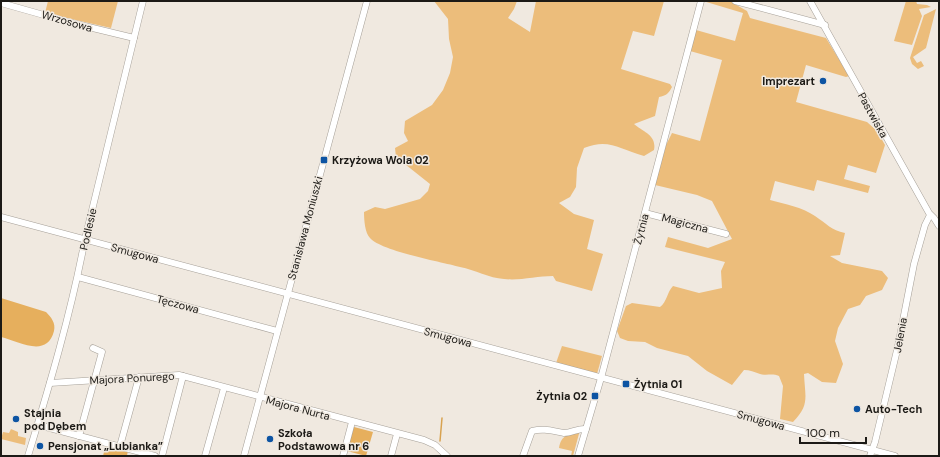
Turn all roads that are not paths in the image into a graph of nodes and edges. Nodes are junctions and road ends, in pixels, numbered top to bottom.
1 (144, 1) edge
2 (367, 1) edge
3 (701, 1) edge
4 (735, 1) edge
5 (810, 1) edge
6 (1, 3) edge
7 (825, 26) junction
8 (134, 38) junction
9 (645, 213) junction
10 (930, 214) junction
11 (1, 217) edge
12 (938, 223) edge
13 (726, 234) dead end
14 (85, 239) junction
15 (78, 277) junction
16 (287, 293) junction
17 (277, 331) junction
18 (93, 348) dead end
19 (139, 376) junction
20 (183, 376) junction
21 (601, 378) junction
22 (95, 379) junction
23 (50, 383) junction
24 (224, 388) junction
25 (260, 398) junction
26 (352, 422) junction
27 (38, 425) junction
28 (586, 429) junction
29 (397, 434) junction
30 (79, 436) junction
31 (120, 446) junction
32 (441, 450) junction
33 (871, 453) edge
34 (28, 456) edge
35 (155, 456) edge
36 (162, 456) edge
37 (205, 456) edge
38 (244, 456) edge
39 (343, 456) edge
40 (391, 456) edge
41 (437, 456) edge
42 (447, 456) edge
43 (523, 456) edge
44 (578, 456) edge
45 (895, 456) edge

1 - 8 street, Podlesie
2 - 16 street, Stanisława Moniuszki
3 - 9 street, Żytnia
4 - 7 street
5 - 7 street, Pastwiska
6 - 8 street, Wrzosowa
7 - 10 street, Pastwiska
8 - 14 street, Podlesie
9 - 13 street, Magiczna
9 - 21 street, Żytnia
10 - 12 street, Pastwiska
10 - 33 street, Jelenia
11 - 14 street, Smugowa
14 - 15 street, Podlesie
14 - 16 street, Smugowa
15 - 17 street, Tęczowa
15 - 23 street, Podlesie
16 - 17 street, Stanisława Moniuszki
16 - 21 street, Smugowa
17 - 25 street, Stanisława Moniuszki
18 - 22 street
19 - 20 street, Majora Ponurego
19 - 22 street, Majora Ponurego
19 - 31 street
20 - 24 street, Majora Ponurego
20 - 36 street
21 - 28 street, Żytnia
21 - 33 street, Smugowa
22 - 23 street, Majora Ponurego
22 - 30 street
23 - 27 street, Podlesie
24 - 25 street, Majora Ponurego
24 - 37 street
25 - 26 street, Majora Nurta
25 - 38 street, Stanisława Moniuszki
26 - 29 street, Majora Nurta
26 - 39 street
27 - 30 street
27 - 34 street, Podlesie
28 - 43 street
28 - 44 street, Żytnia
29 - 32 street, Majora Nurta
29 - 40 street
30 - 31 street
31 - 35 street
32 - 41 street
32 - 42 street, Majora Nurta
33 - 45 street, Smugowa

